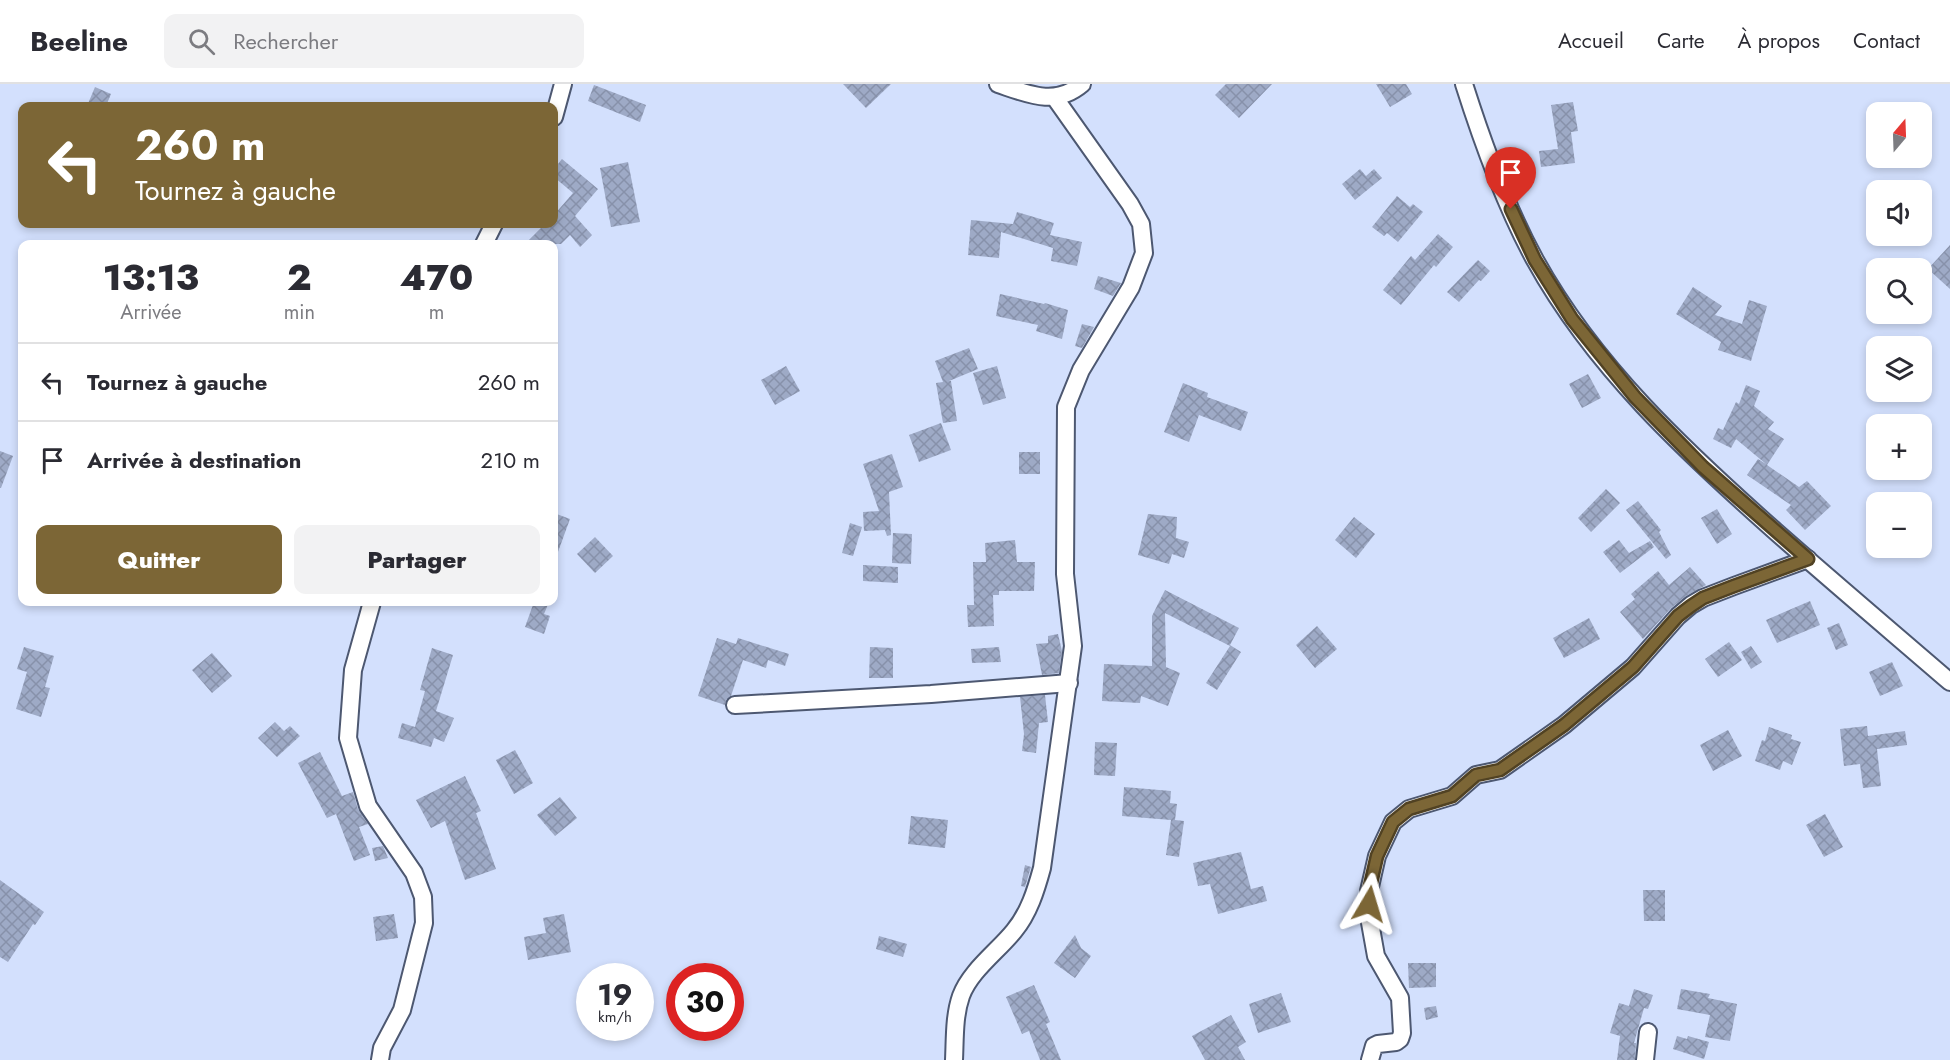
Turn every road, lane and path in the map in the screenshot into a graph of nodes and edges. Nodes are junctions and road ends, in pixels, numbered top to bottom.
1 (563, 84) edge
2 (998, 84) edge
3 (1082, 84) edge
4 (1464, 84) edge
5 (1055, 98) junction
6 (558, 102) edge
7 (1808, 559) junction
8 (371, 606) edge
9 (1950, 682) edge
10 (1069, 683) junction
11 (735, 705) dead end
12 (1648, 1032) dead end
13 (380, 1060) edge
14 (954, 1060) edge
15 (1370, 1060) edge
16 (1645, 1060) edge

1 - 6 street
2 - 5 street
3 - 5 street
4 - 7 street
5 - 10 street
7 - 9 street
7 - 15 street
8 - 13 street
10 - 11 street
10 - 14 street
12 - 16 street

